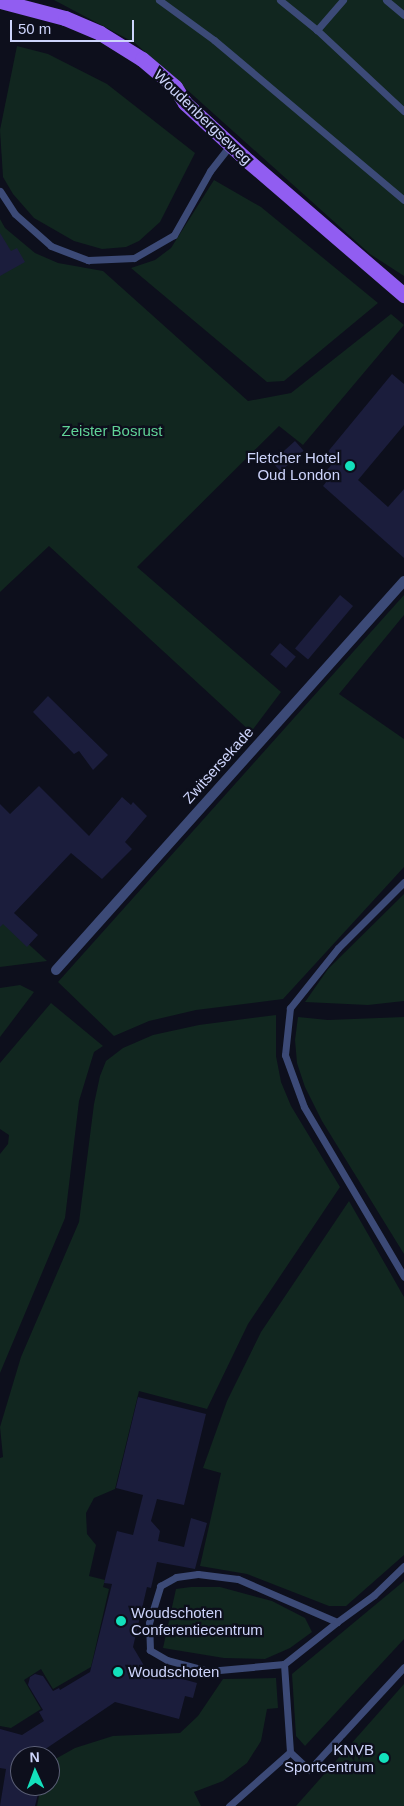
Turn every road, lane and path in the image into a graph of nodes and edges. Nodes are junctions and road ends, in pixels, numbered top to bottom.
1 (159, 0) edge
2 (280, 0) edge
3 (343, 0) edge
4 (386, 0) edge
5 (0, 1) edge
6 (0, 10) edge
7 (404, 15) edge
8 (317, 30) junction
9 (185, 103) junction
10 (404, 111) edge
11 (230, 145) junction
12 (0, 191) edge
13 (404, 200) edge
14 (404, 295) edge
15 (404, 582) edge
16 (404, 882) edge
17 (56, 970) dead end
18 (404, 1277) edge
19 (404, 1566) edge
20 (337, 1622) junction
21 (284, 1664) junction
22 (404, 1667) edge
23 (290, 1752) junction
24 (228, 1806) edge

1 - 13 lane
2 - 8 lane
3 - 8 lane
4 - 7 lane
5 - 9 main road, Woudenbergseweg
6 - 9 main road
8 - 10 lane
9 - 11 main road, Woudenbergseweg
11 - 12 lane
11 - 14 main road, Woudenbergseweg
15 - 17 street, Zwitsersekade
16 - 18 lane
19 - 20 lane
20 - 21 lane
20 - 21 lane
21 - 23 lane
22 - 23 lane
23 - 24 lane

